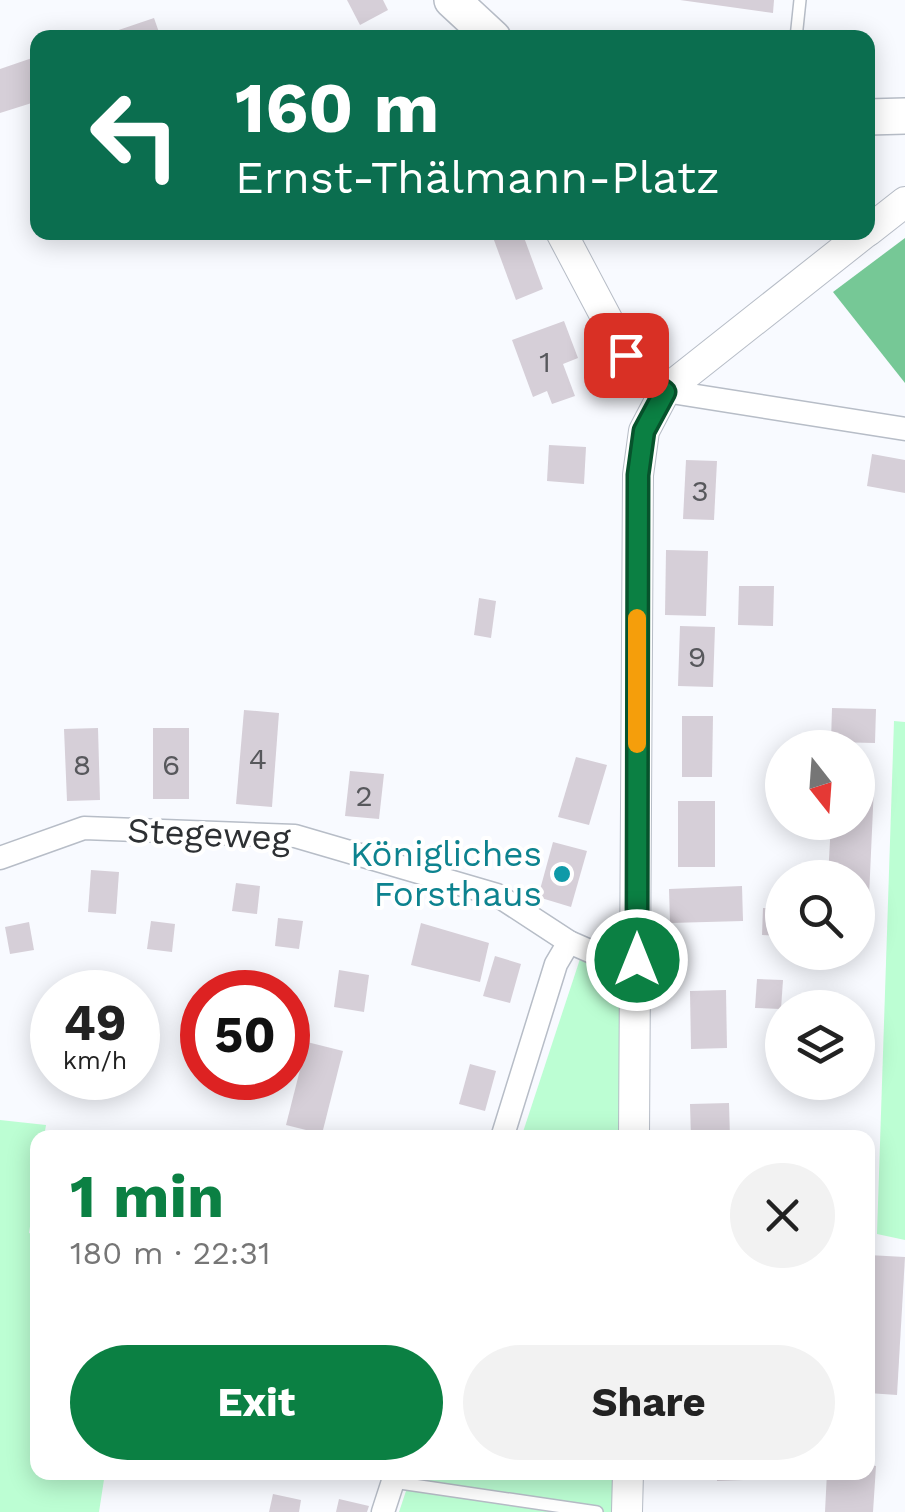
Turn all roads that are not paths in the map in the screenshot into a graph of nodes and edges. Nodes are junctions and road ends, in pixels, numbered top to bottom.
1 (449, 0) edge
2 (800, 0) edge
3 (458, 30) edge
4 (483, 30) edge
5 (797, 30) edge
6 (875, 116) edge
7 (905, 116) edge
8 (905, 202) edge
9 (875, 226) edge
10 (565, 240) edge
11 (857, 240) edge
12 (665, 392) junction
13 (905, 429) edge
14 (0, 858) edge
15 (569, 942) junction
16 (637, 960) junction
17 (504, 1130) edge
18 (634, 1130) edge
19 (393, 1480) edge
20 (411, 1480) edge
21 (628, 1480) edge
22 (383, 1512) edge
23 (598, 1512) edge
24 (627, 1512) edge

1 - 3 main road
1 - 4 main road
2 - 5 lane
6 - 7 main road
8 - 9 main road
10 - 12 main road
11 - 12 main road
12 - 13 street
12 - 16 main road
14 - 15 street, Stegeweg
15 - 16 street, Stegeweg
15 - 17 street
16 - 18 main road
19 - 22 street
20 - 23 lane
21 - 24 main road

